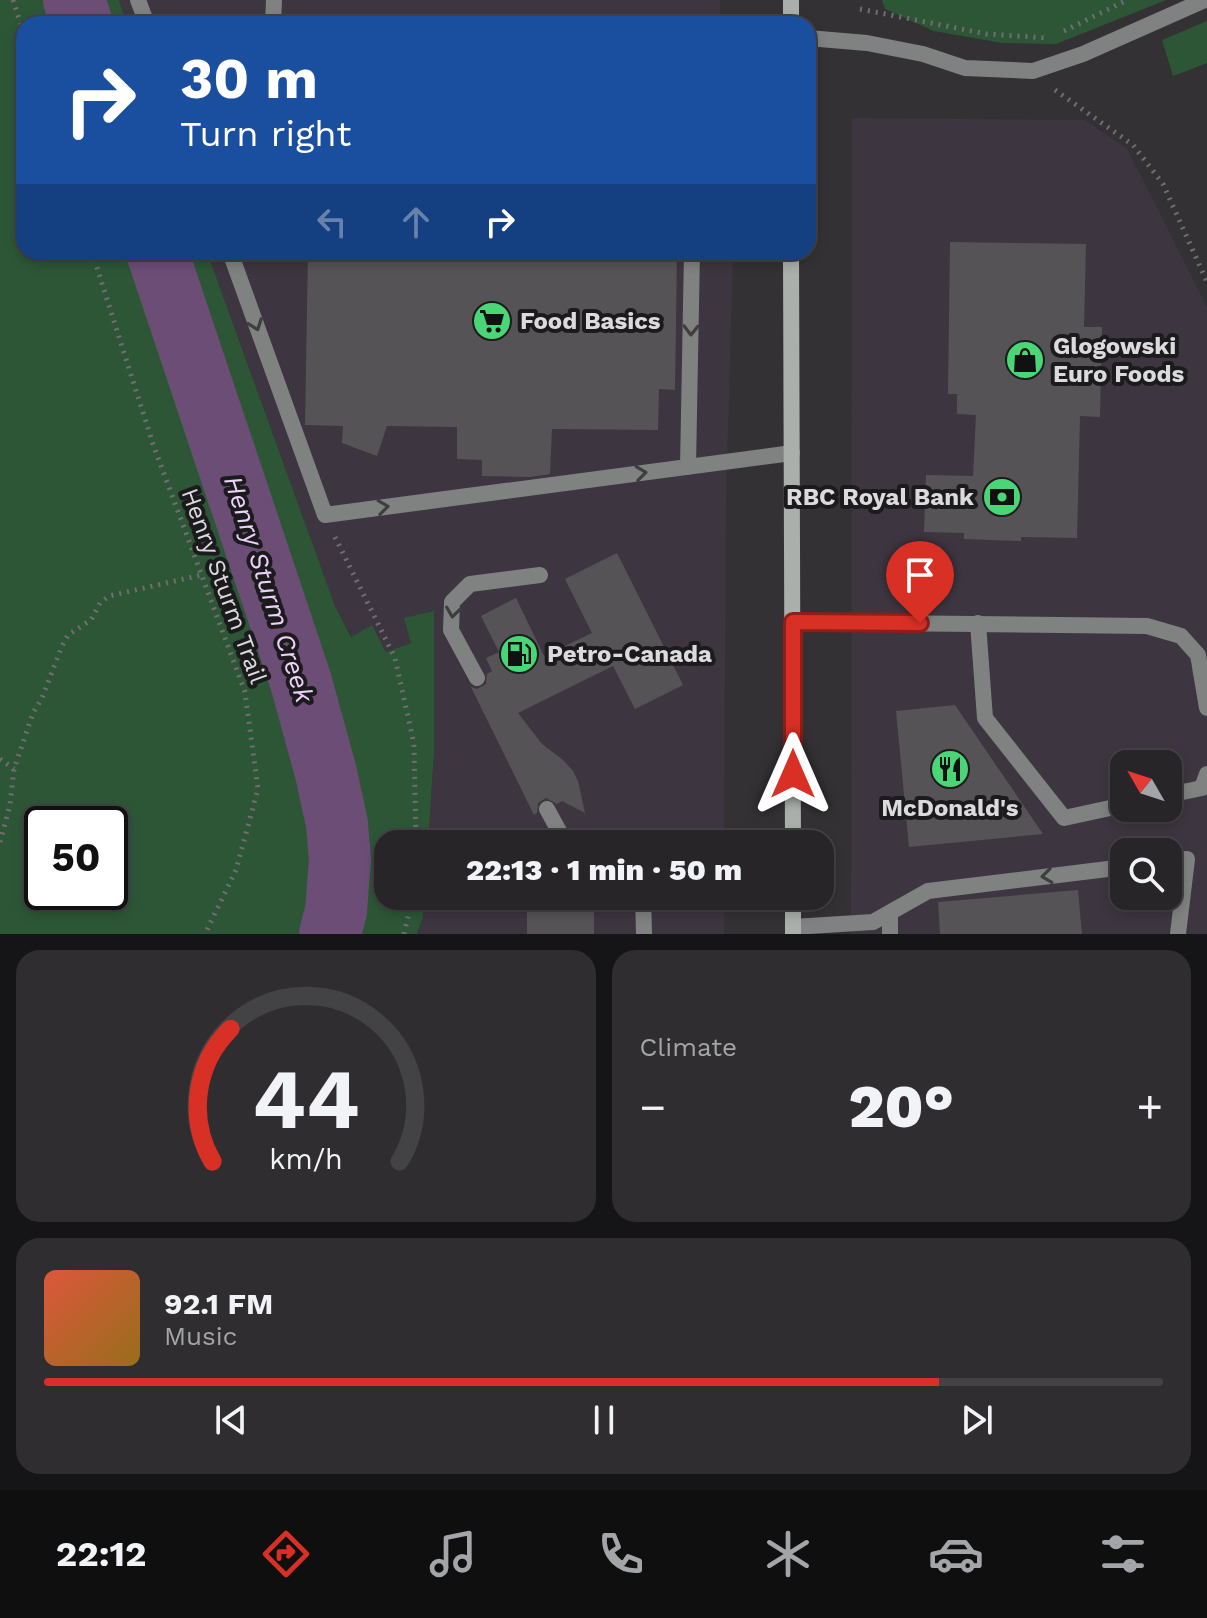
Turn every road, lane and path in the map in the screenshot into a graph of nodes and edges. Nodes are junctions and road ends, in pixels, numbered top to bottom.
1 (1127, 0) edge
2 (1205, 0) edge
3 (860, 9) dead end
4 (1062, 32) dead end
5 (1049, 38) dead end
6 (816, 39) edge
7 (1033, 71) junction
8 (95, 260) edge
9 (233, 260) edge
10 (692, 260) edge
11 (791, 260) edge
12 (1207, 282) edge
13 (792, 453) junction
14 (688, 467) junction
15 (325, 515) junction
16 (201, 575) junction
17 (540, 575) dead end
18 (793, 622) junction
19 (978, 623) junction
20 (477, 678) dead end
21 (1207, 708) edge
22 (0, 759) edge
23 (14, 769) junction
24 (1207, 774) edge
25 (1182, 792) edge
26 (1110, 808) edge
27 (547, 809) dead end
28 (416, 830) edge
29 (558, 830) edge
30 (793, 830) edge
31 (0, 842) edge
32 (1182, 860) edge
33 (1110, 869) edge
34 (1182, 901) edge
35 (410, 910) edge
36 (643, 910) edge
37 (793, 910) edge
38 (1181, 910) edge
39 (890, 913) junction
40 (793, 931) edge
41 (205, 934) edge
42 (404, 934) edge
43 (644, 934) edge
44 (890, 934) edge
45 (1178, 934) edge

1 - 4 path
2 - 7 lane
3 - 5 path
6 - 7 lane
7 - 12 path
8 - 16 path, Henry Sturm Trail
9 -> 15 lane
10 -> 14 lane
11 - 13 main road
13 - 14 lane
13 - 18 main road
15 -> 14 lane
15 - 28 path
16 - 23 path
16 - 41 path, Henry Sturm Trail
17 -> 20 lane
18 - 19 lane
18 - 30 main road
19 - 21 lane
19 - 26 lane
22 - 23 path
23 - 31 path
24 - 25 lane
27 - 29 lane
32 - 34 lane
33 -> 39 lane
35 - 42 path
36 - 43 lane
37 - 40 main road
38 - 45 lane
39 - 40 lane
39 - 44 lane

